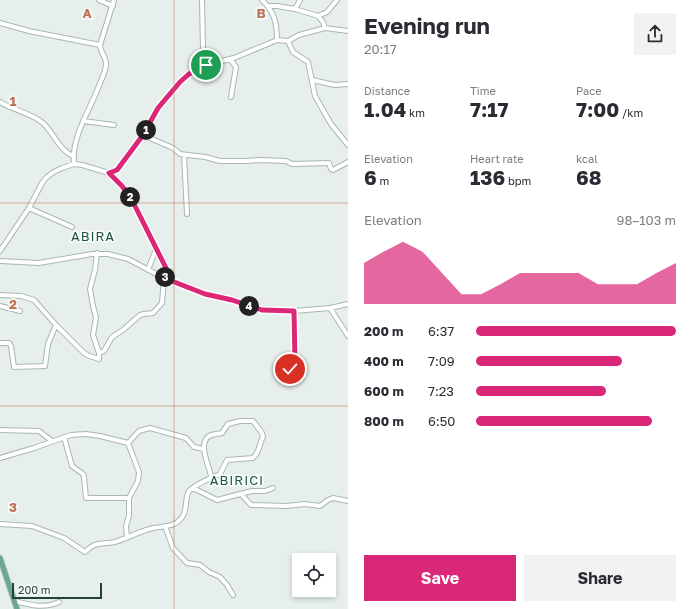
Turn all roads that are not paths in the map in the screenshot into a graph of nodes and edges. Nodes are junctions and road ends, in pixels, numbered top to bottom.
1 (99, 0) edge
2 (114, 0) edge
3 (202, 0) edge
4 (262, 0) edge
5 (300, 0) edge
6 (337, 0) edge
7 (113, 6) junction
8 (268, 6) junction
9 (295, 9) junction
10 (318, 16) junction
11 (0, 23) edge
12 (325, 28) junction
13 (348, 31) edge
14 (277, 40) junction
15 (288, 41) junction
16 (100, 45) junction
17 (230, 59) junction
18 (206, 65) junction
19 (312, 80) junction
20 (348, 84) edge
21 (231, 97) dead end
22 (0, 102) edge
23 (83, 121) junction
24 (114, 125) dead end
25 (143, 135) junction
26 (348, 144) edge
27 (184, 155) junction
28 (73, 156) junction
29 (348, 162) edge
30 (74, 164) junction
31 (109, 173) junction
32 (29, 208) junction
33 (187, 214) dead end
34 (72, 227) dead end
35 (156, 249) junction
36 (0, 251) edge
37 (96, 253) junction
38 (0, 261) edge
39 (148, 270) junction
40 (164, 278) junction
41 (0, 295) edge
42 (348, 304) edge
43 (0, 306) edge
44 (330, 308) junction
45 (20, 311) dead end
46 (294, 311) junction
47 (56, 325) junction
48 (348, 336) edge
49 (0, 343) edge
50 (99, 353) junction
51 (276, 370) dead end
52 (0, 430) edge
53 (64, 438) junction
54 (52, 441) junction
55 (128, 443) junction
56 (204, 449) junction
57 (0, 458) edge
58 (211, 477) junction
59 (193, 488) junction
60 (273, 488) dead end
61 (241, 494) junction
62 (129, 498) junction
63 (348, 501) edge
64 (0, 524) edge
65 (165, 526) junction
66 (127, 538) junction
67 (0, 558) edge
68 (233, 595) dead end
69 (15, 601) junction
70 (59, 602) dead end
71 (17, 609) edge

1 - 7 street
2 - 7 street
3 - 18 street
4 - 8 street
5 - 9 street
6 - 10 street
7 - 16 street
8 - 9 street
8 - 14 street
9 - 10 street
10 - 12 street
11 - 16 street
12 - 13 street
12 - 15 street
14 - 15 street
14 - 17 street
15 - 19 street
16 - 23 street
17 - 18 street
17 - 21 street
18 - 25 street
19 - 20 street
19 - 26 street
22 - 28 street
23 - 24 street
23 - 28 street
25 - 27 street
25 - 31 street
27 - 29 street
27 - 33 street
28 - 30 street
30 - 31 street
30 - 32 street
31 - 35 street
32 - 34 street
32 - 36 street
35 - 39 street
35 - 40 street
37 - 38 street
37 - 39 street
37 - 50 street
39 - 40 street
40 - 46 street
40 - 50 street
41 - 47 street
42 - 44 street
43 - 45 street
44 - 46 street
44 - 48 street
46 - 51 street
47 - 49 street
47 - 50 street
52 - 54 street
53 - 54 street
53 - 55 street
53 - 62 street
54 - 57 street
55 - 56 street
55 - 62 street
56 - 58 street
56 - 58 street
58 - 59 street
59 - 61 street
59 - 65 street
60 - 61 street
61 - 63 street
62 - 66 street
64 - 66 street
65 - 66 street
65 - 68 street
67 - 69 main road
69 - 70 street
69 - 71 main road

